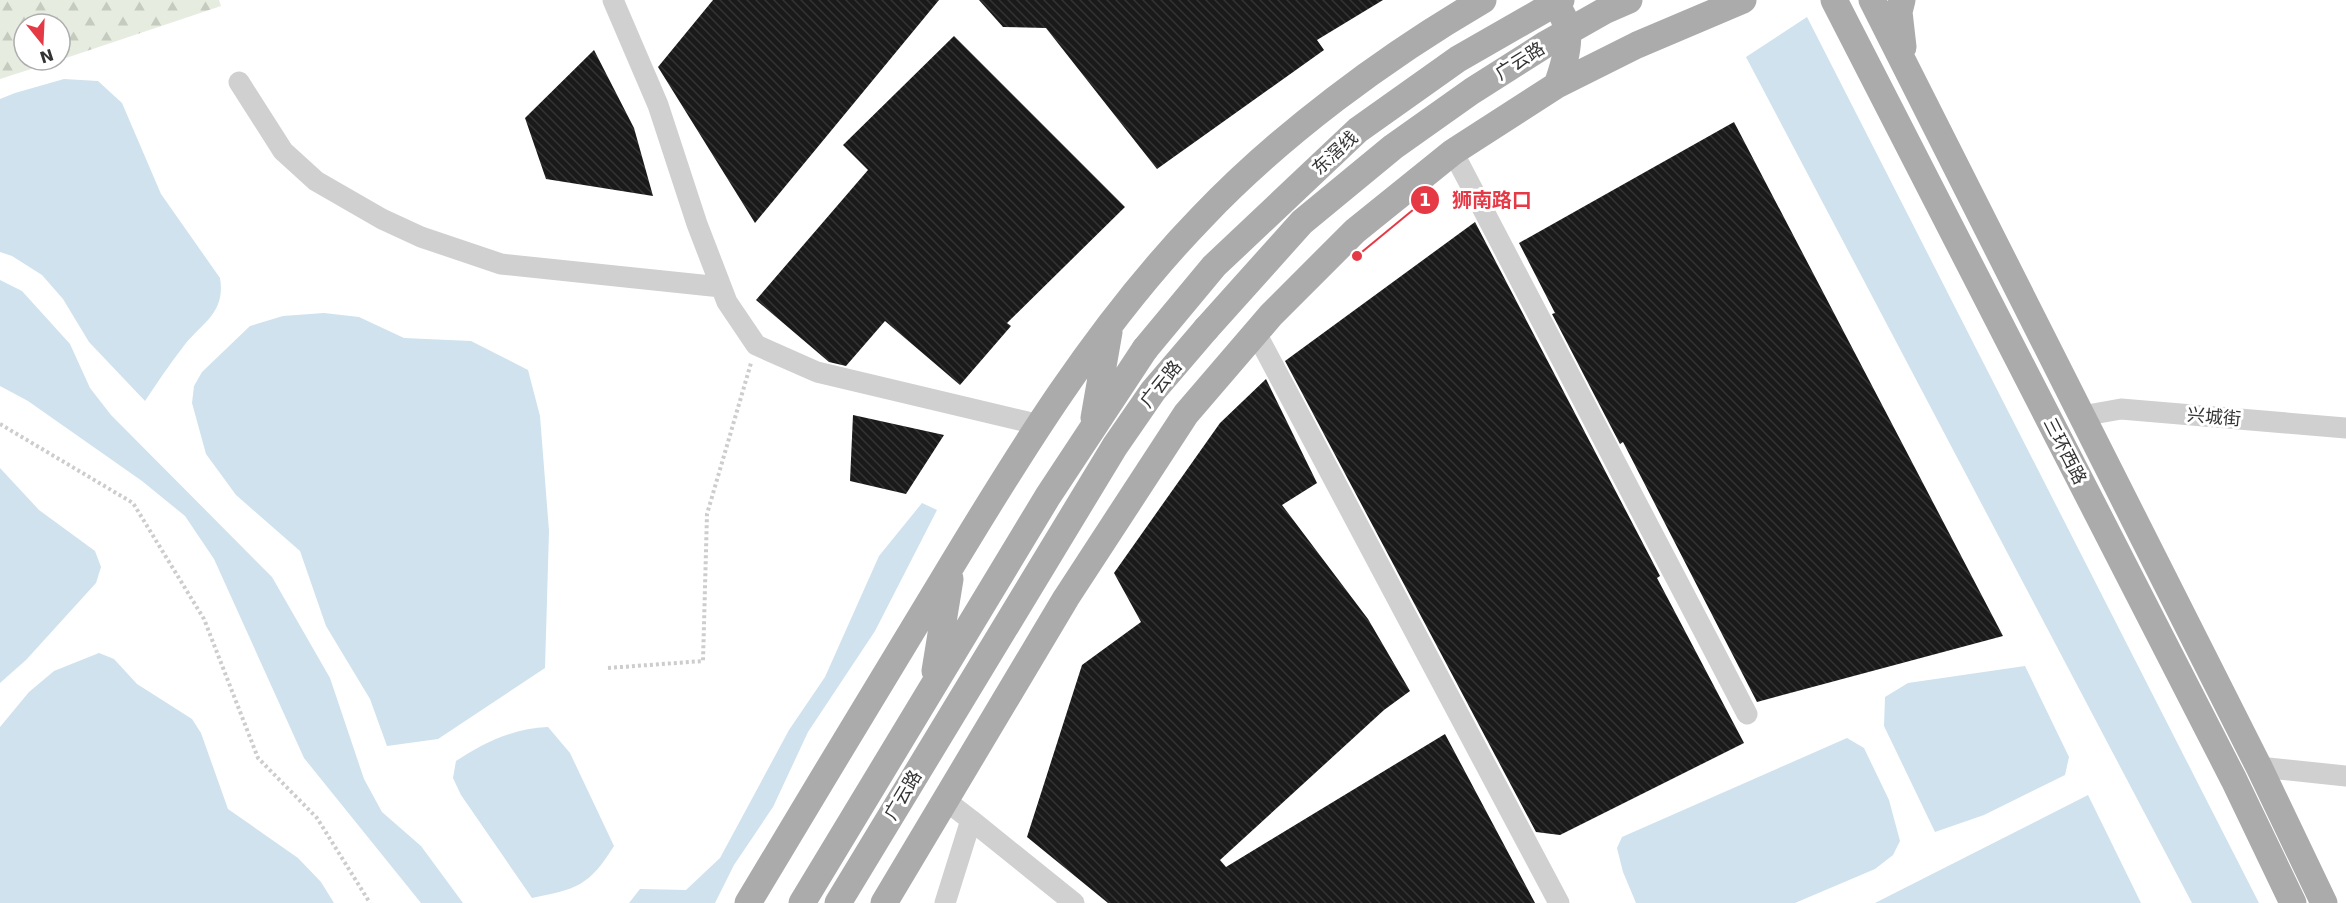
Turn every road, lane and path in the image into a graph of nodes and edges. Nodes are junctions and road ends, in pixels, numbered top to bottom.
1 (613, 0) edge
2 (1483, 0) edge
3 (1549, 0) edge
4 (1561, 0) edge
5 (1629, 0) edge
6 (1743, 0) edge
7 (1834, 0) edge
8 (1872, 0) edge
9 (1902, 0) edge
10 (1905, 66) junction
11 (239, 82) dead end
12 (1557, 85) junction
13 (1453, 152) junction
14 (721, 287) junction
15 (1111, 322) junction
16 (1256, 333) junction
17 (756, 345) junction
18 (1145, 349) joint
19 (2082, 416) junction
20 (0, 424) edge
21 (1040, 425) junction
22 (1092, 428) junction
23 (2346, 428) edge
24 (953, 563) junction
25 (608, 668) dead end
26 (932, 687) junction
27 (1747, 714) dead end
28 (2259, 767) junction
29 (2346, 776) edge
30 (945, 800) junction
31 (971, 820) junction
32 (370, 903) edge
33 (748, 903) edge
34 (801, 903) edge
35 (838, 903) edge
36 (884, 903) edge
37 (945, 903) edge
38 (1074, 903) edge
39 (1559, 903) edge
40 (2293, 903) edge
41 (2324, 903) edge

1 - 14 street
2 - 15 main road
3 - 12 main road
4 - 18 main road, 东滘线, bridge
5 - 35 main road, 广云路, bridge
6 - 12 main road
7 - 40 main road, 三环西路
8 - 10 main road, 三环西路
9 - 10 main road
10 - 19 main road, 三环西路
11 - 14 street
12 - 13 main road
13 - 16 main road
13 - 27 street
14 - 17 street
15 - 21 main road
15 - 22 main road
16 - 30 main road
16 - 39 street
17 - 21 street
17 - 25 path
18 - 22 main road, 广云路
19 - 23 street, 兴城街
19 - 28 main road, 三环西路
20 - 32 path
21 - 24 main road
22 - 26 main road, 广云路
24 - 26 main road
24 - 33 main road
26 - 34 main road, 广云路
28 - 29 street
28 - 41 main road, 三环西路
30 - 31 street
30 - 36 main road
31 - 37 street
31 - 38 street

